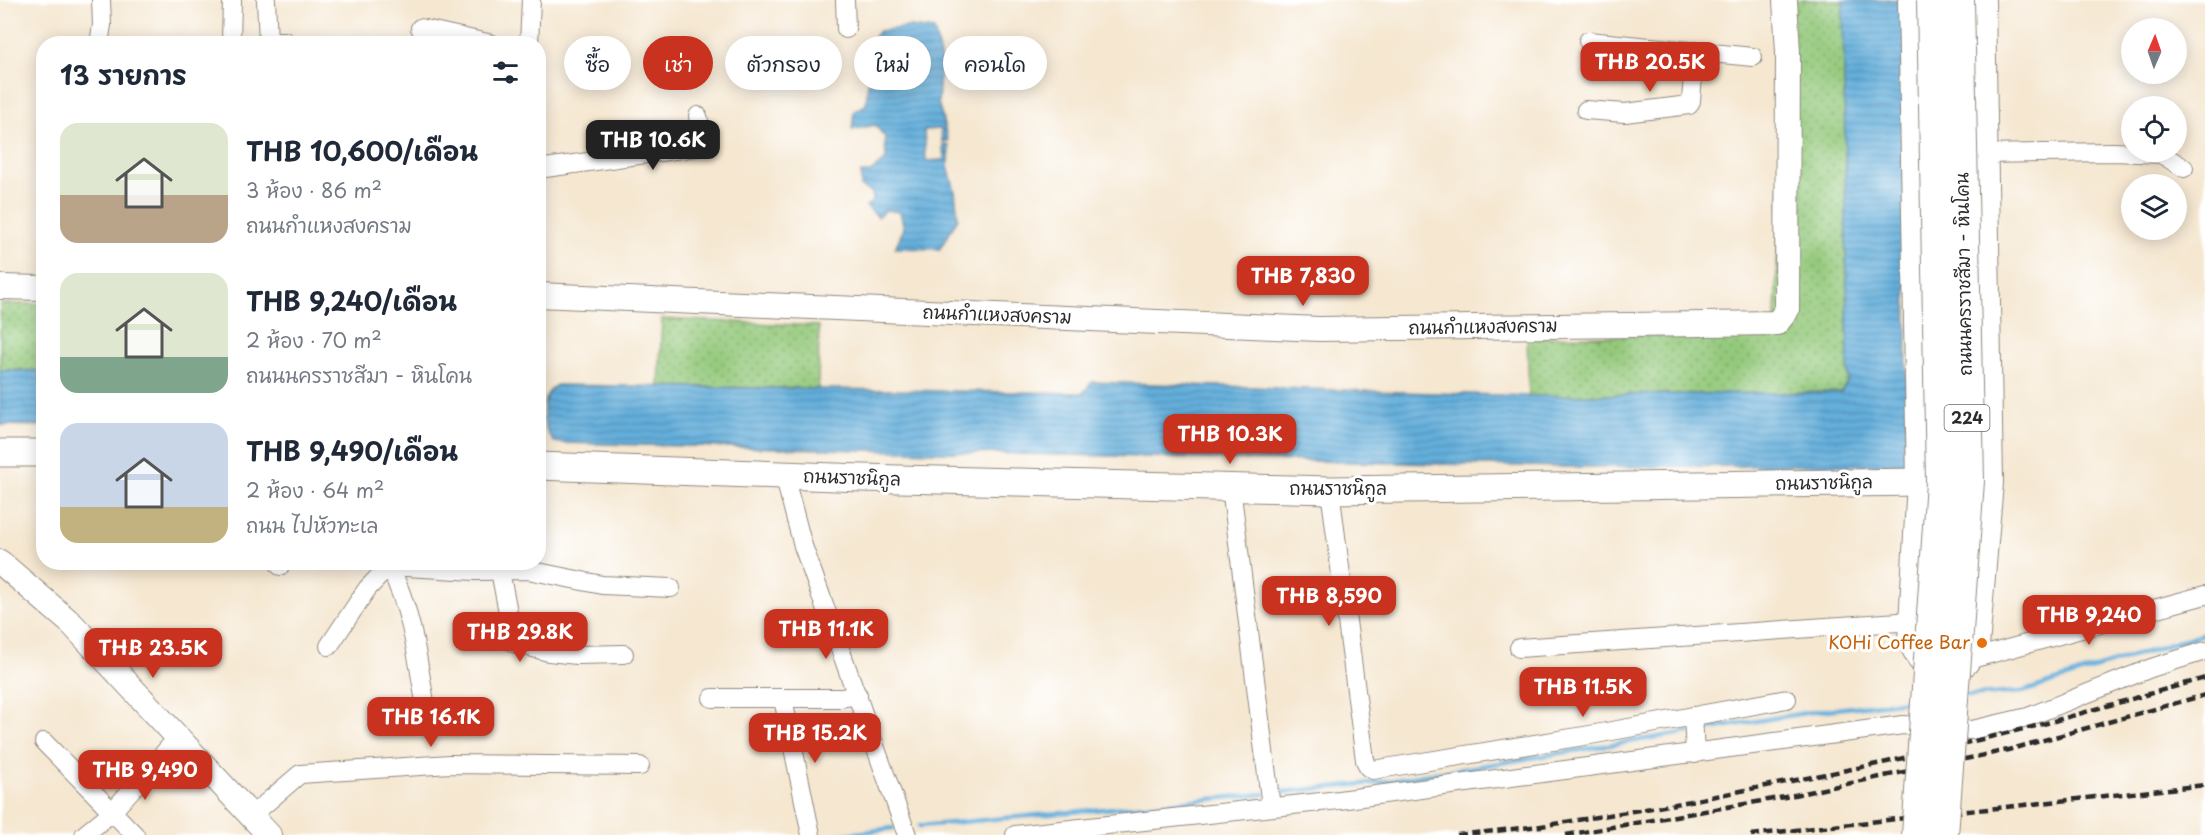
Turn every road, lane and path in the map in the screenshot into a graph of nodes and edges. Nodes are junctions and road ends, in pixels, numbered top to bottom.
1 (101, 0) edge
2 (232, 0) edge
3 (266, 0) edge
4 (531, 0) edge
5 (845, 0) edge
6 (1785, 0) edge
7 (1913, 0) edge
8 (1932, 0) edge
9 (1959, 0) edge
10 (1980, 0) edge
11 (420, 28) dead end
12 (846, 29) dead end
13 (100, 36) edge
14 (231, 36) edge
15 (268, 36) edge
16 (456, 36) edge
17 (529, 36) edge
18 (1588, 41) dead end
19 (1695, 51) junction
20 (1753, 57) dead end
21 (1586, 110) dead end
22 (698, 116) dead end
23 (1983, 154) junction
24 (546, 168) edge
25 (2184, 168) dead end
26 (0, 287) edge
27 (36, 288) edge
28 (546, 295) edge
29 (0, 453) edge
30 (36, 453) edge
31 (546, 466) edge
32 (784, 475) junction
33 (1922, 482) junction
34 (1231, 487) junction
35 (1330, 490) junction
36 (0, 562) edge
37 (384, 570) edge
38 (392, 570) edge
39 (454, 570) edge
40 (500, 571) junction
41 (671, 588) dead end
42 (2205, 595) edge
43 (1914, 621) junction
44 (329, 646) dead end
45 (1519, 648) dead end
46 (2205, 651) edge
47 (624, 654) dead end
48 (1964, 661) junction
49 (858, 695) junction
50 (712, 698) dead end
51 (783, 699) junction
52 (1787, 699) dead end
53 (426, 709) dead end
54 (1693, 720) junction
55 (178, 737) junction
56 (44, 742) dead end
57 (1694, 748) junction
58 (640, 766) dead end
59 (1270, 799) junction
60 (112, 812) junction
61 (251, 816) junction
62 (84, 835) edge
63 (135, 835) edge
64 (269, 835) edge
65 (811, 835) edge
66 (907, 835) edge
67 (1015, 835) edge
68 (1917, 835) edge
69 (1944, 835) edge

1 - 13 street
2 - 14 street
3 - 15 street
4 - 17 street
5 - 12 street
6 - 28 street, ถนนกำแหงสงคราม
7 - 33 main road
8 - 68 main road, bridge
9 - 69 main road, ถนนนครราชสีมา - หินโคน / 224, bridge
10 - 23 main road
11 - 16 street
18 - 19 street
19 - 20 street
19 - 21 street
22 - 24 street
23 - 25 street
23 - 48 main road
26 - 27 street
29 - 30 main road
31 - 32 main road, ถนนราชนิกูล
32 - 34 main road, ถนนราชนิกูล
32 - 49 street
33 - 35 main road, ถนนราชนิกูล
33 - 43 main road
34 - 35 main road, ถนนราชนิกูล
34 - 59 street
35 - 54 street
36 - 55 street
37 - 44 street
38 - 53 street
39 - 40 street
40 - 41 street
40 - 47 street
42 - 48 street
43 - 45 street
43 - 48 main road
46 - 57 street
49 - 51 street
49 - 66 street
50 - 51 street
51 - 65 street
52 - 54 street
54 - 57 street
55 - 60 street
55 - 61 street
56 - 60 street
57 - 59 street
58 - 61 street
59 - 67 street
60 - 62 street
60 - 63 street
61 - 64 street

